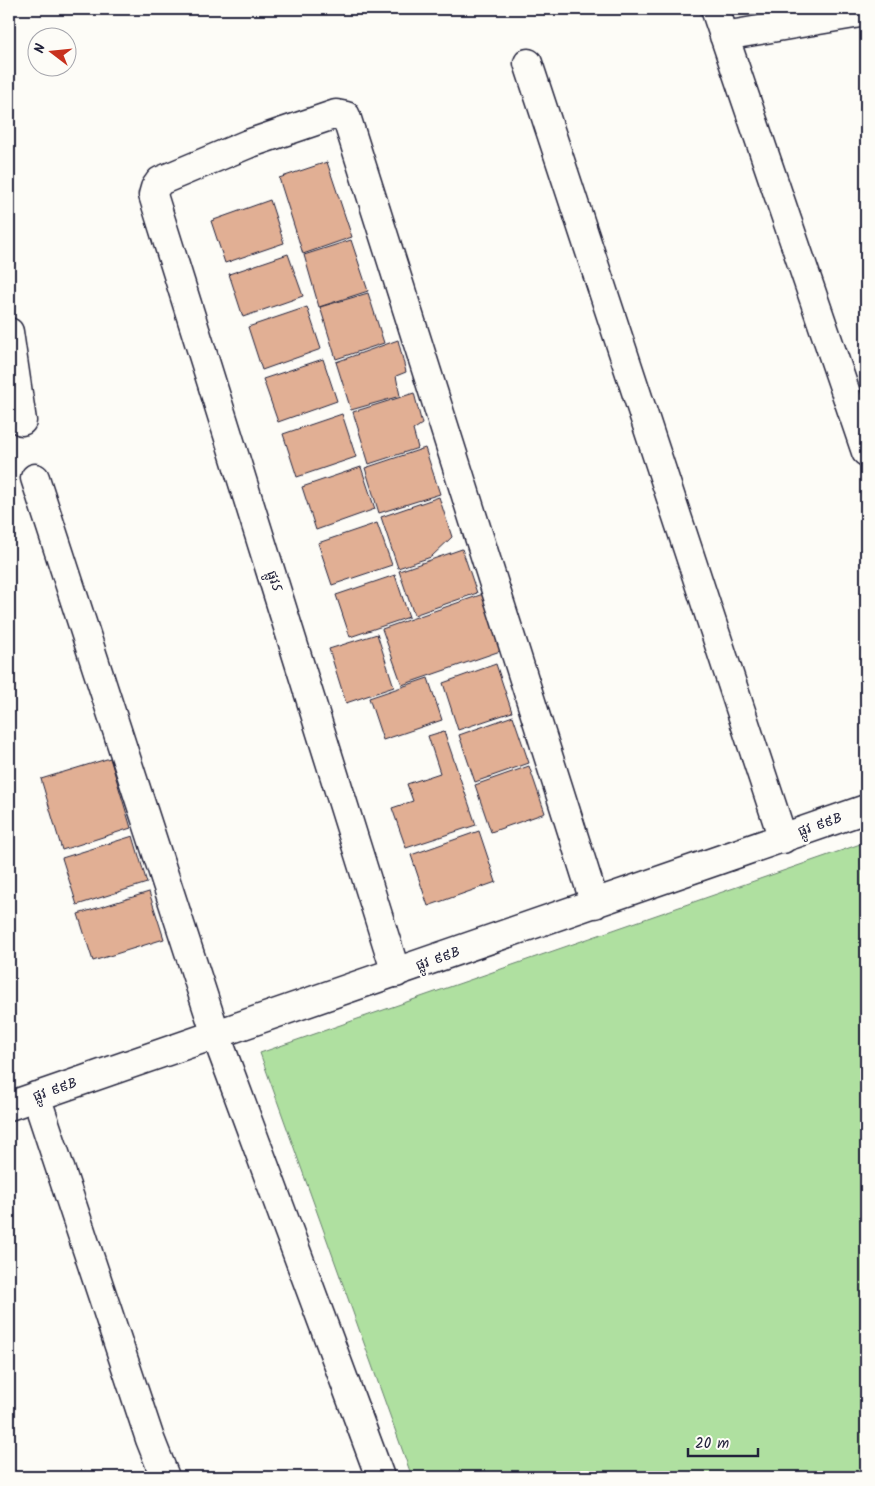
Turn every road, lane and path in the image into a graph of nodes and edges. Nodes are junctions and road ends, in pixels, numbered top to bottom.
1 (715, 9) edge
2 (866, 12) edge
3 (724, 36) junction
4 (528, 63) dead end
5 (9, 332) edge
6 (22, 422) dead end
7 (866, 452) edge
8 (34, 478) dead end
9 (866, 809) edge
10 (782, 838) junction
11 (595, 904) junction
12 (396, 973) junction
13 (216, 1035) junction
14 (36, 1096) junction
15 (9, 1106) edge
16 (165, 1477) edge
17 (380, 1477) edge

1 - 3 street
2 - 3 street
3 - 7 street
4 - 10 street
5 - 6 street
8 - 13 street
9 - 10 street, ផ្លូវ ៩៩B
10 - 11 street, ផ្លូវ ៩៩B
11 - 12 street, ផ្លូវ ៩៩B
11 - 12 street, ផ្លូវ5
12 - 13 street, ផ្លូវ ៩៩B
13 - 14 street, ផ្លូវ ៩៩B
13 - 17 street
14 - 15 street, ផ្លូវ ៩៩B
14 - 16 street

